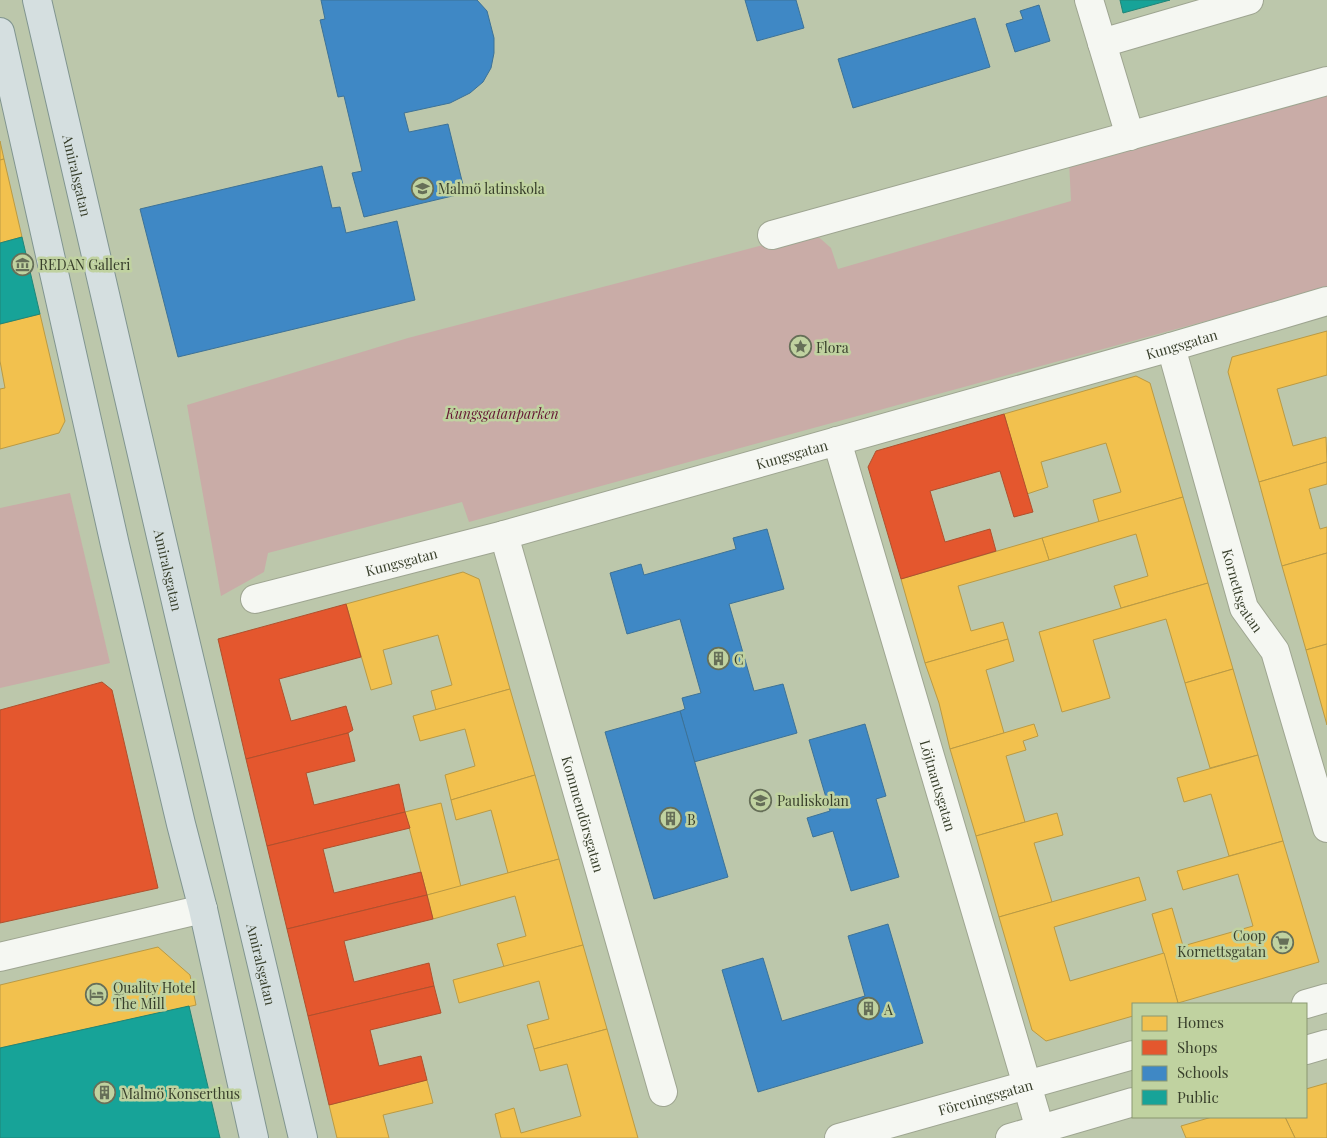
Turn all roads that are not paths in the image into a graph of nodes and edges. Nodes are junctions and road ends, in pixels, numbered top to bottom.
1 (37, 0) edge
2 (1089, 0) edge
3 (1249, 0) edge
4 (0, 32) edge
5 (1102, 43) junction
6 (1327, 81) edge
7 (1130, 136) junction
8 (772, 235) dead end
9 (1327, 301) edge
10 (1171, 347) junction
11 (837, 441) junction
12 (504, 535) junction
13 (255, 599) dead end
14 (1327, 828) edge
15 (203, 909) junction
16 (0, 958) edge
17 (1327, 998) edge
18 (1307, 1004) edge
19 (1327, 1044) edge
20 (1307, 1050) edge
21 (1132, 1055) edge
22 (1027, 1085) junction
23 (663, 1092) dead end
24 (1132, 1102) edge
25 (1040, 1130) junction
26 (254, 1138) edge
27 (303, 1138) edge
28 (839, 1138) edge
29 (1010, 1138) edge

1 - 27 main road, Amiralsgatan
2 - 5 street
3 - 5 street
4 - 15 main road
5 - 7 street
6 - 7 street
7 - 8 street
9 - 10 street, Kungsgatan
10 - 11 street, Kungsgatan
10 - 14 street, Kornettsgatan
11 - 12 street, Kungsgatan
11 - 22 street, Löjtnantsgatan
12 - 13 street, Kungsgatan
12 - 23 street, Kommendörsgatan
15 - 16 street
15 - 26 main road
17 - 18 street
19 - 20 street
21 - 22 street, Föreningsgatan
22 - 25 street, Löjtnantsgatan
22 - 28 street, Föreningsgatan
24 - 25 street
25 - 29 street

